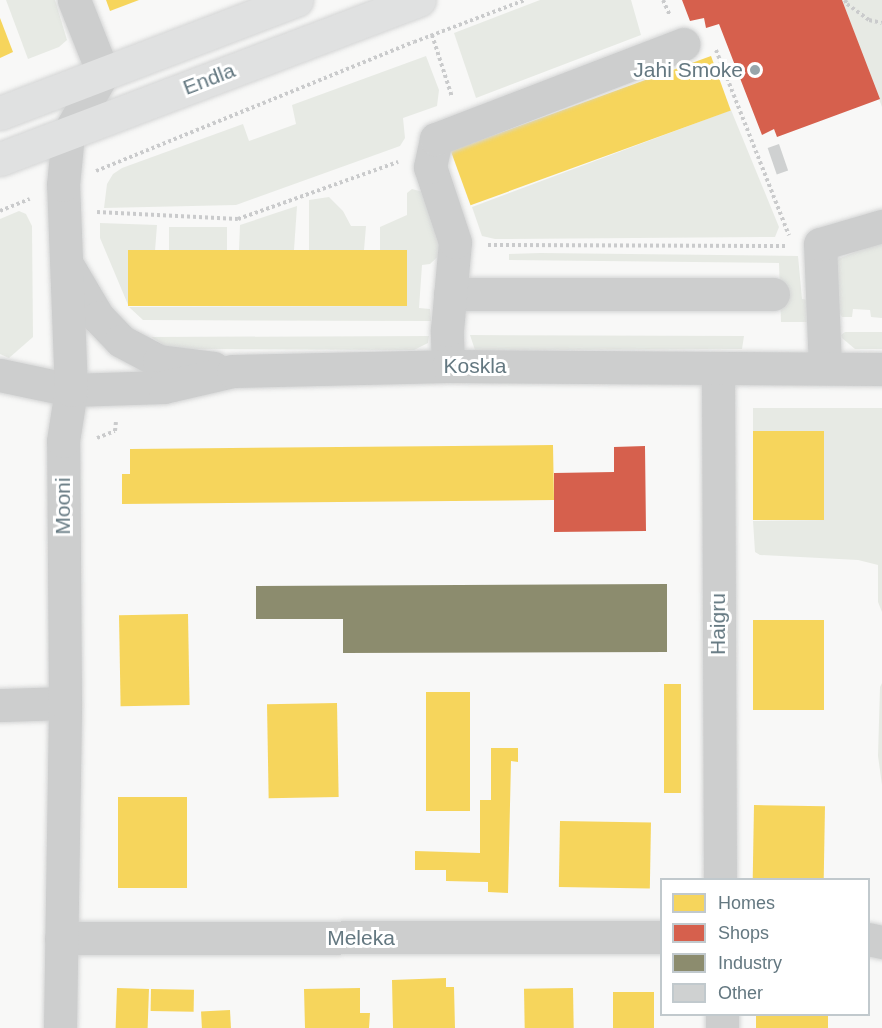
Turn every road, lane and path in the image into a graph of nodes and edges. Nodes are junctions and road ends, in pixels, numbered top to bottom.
1 (74, 0) edge
2 (296, 0) edge
3 (420, 0) edge
4 (525, 0) edge
5 (845, 0) edge
6 (882, 23) edge
7 (432, 35) junction
8 (682, 44) joint
9 (103, 74) junction
10 (0, 113) edge
11 (461, 129) junction
12 (68, 134) junction
13 (434, 149) junction
14 (0, 159) edge
15 (94, 172) dead end
16 (39, 195) dead end
17 (0, 211) edge
18 (90, 212) dead end
19 (882, 226) edge
20 (455, 242) junction
21 (67, 264) junction
22 (450, 294) junction
23 (773, 294) dead end
24 (448, 366) junction
25 (718, 368) junction
26 (825, 368) junction
27 (882, 369) edge
28 (233, 371) junction
29 (0, 375) edge
30 (71, 390) junction
31 (115, 431) dead end
32 (87, 441) dead end
33 (64, 703) junction
34 (0, 705) edge
35 (720, 878) edge
36 (660, 937) edge
37 (61, 938) junction
38 (60, 1028) edge

1 - 9 street
2 - 9 main road, Endla
3 - 12 main road, Endla
4 - 7 path
5 - 6 path
7 - 11 path
7 - 15 path
8 - 11 street
8 - 20 path
9 - 10 main road, Endla
9 - 12 street, Mooni
11 - 13 street
12 - 14 main road, Endla
12 - 21 street, Mooni
13 - 18 path
13 - 20 street
16 - 17 path
19 - 26 street
20 - 22 street
21 - 28 street
21 - 30 street, Mooni
22 - 23 street
22 - 24 street
24 - 25 street, Koskla
24 - 28 street, Koskla
25 - 26 street, Koskla
25 - 35 street, Haigru
26 - 27 street, Koskla
28 - 30 street, Koskla
29 - 30 street, Koskla
30 - 33 street, Mooni
31 - 32 path
33 - 34 street
33 - 37 street, Mooni
36 - 37 street, Meleka
37 - 38 street, Mooni

